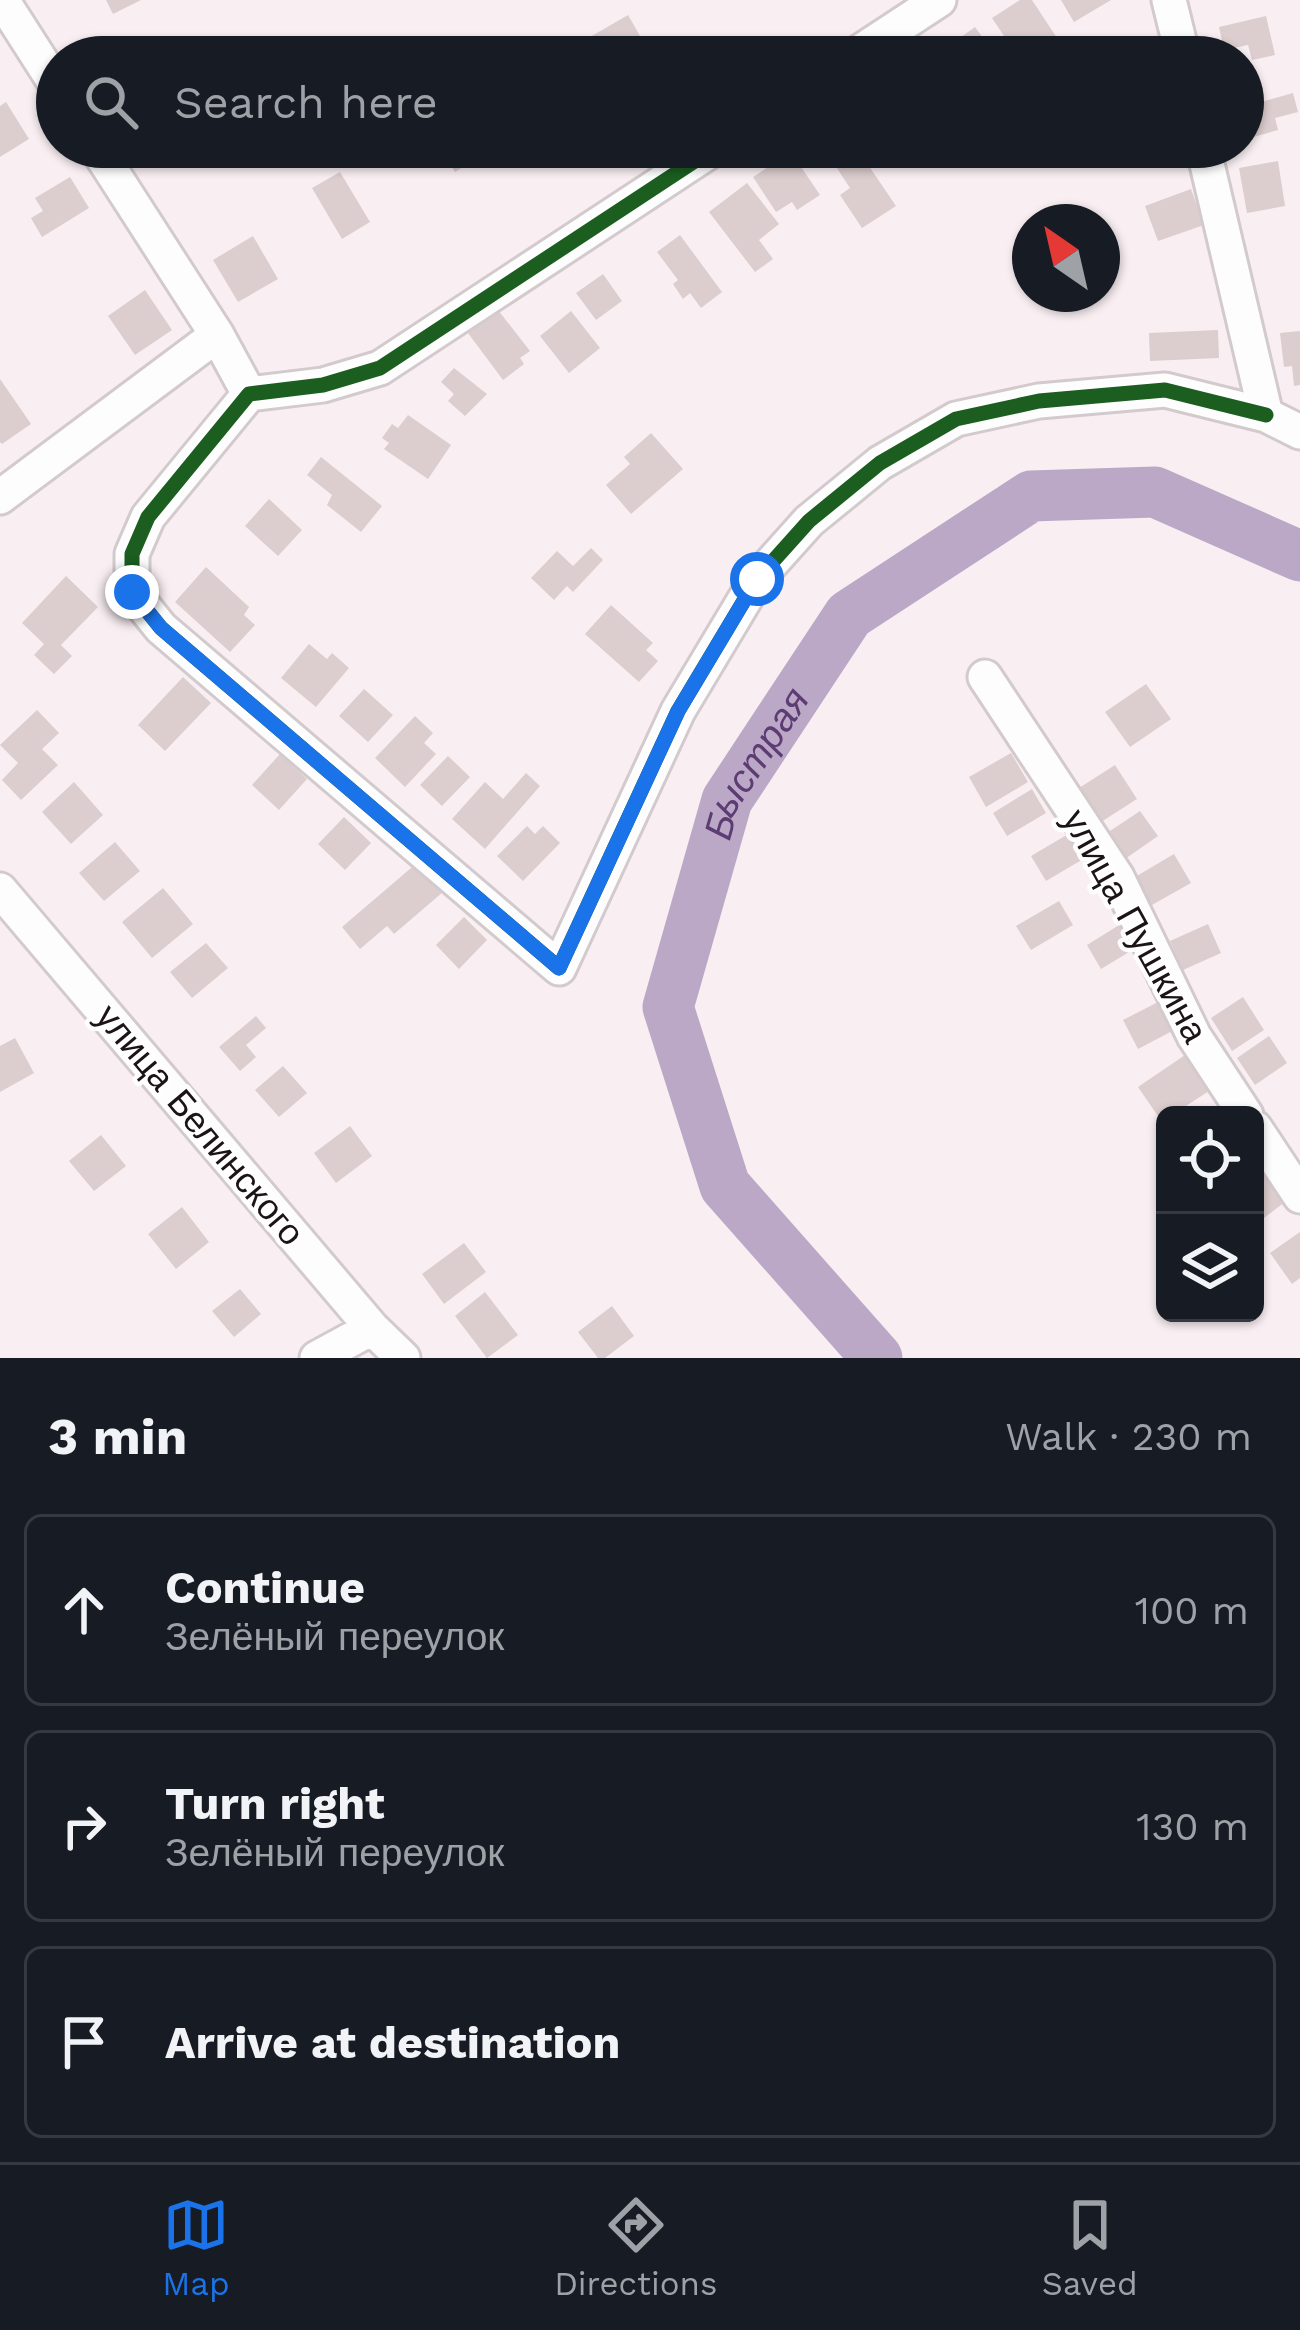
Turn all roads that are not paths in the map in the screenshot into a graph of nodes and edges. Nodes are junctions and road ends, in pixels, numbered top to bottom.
1 (2, 0) edge
2 (939, 0) edge
3 (1169, 0) edge
4 (884, 36) edge
5 (1178, 36) edge
6 (36, 53) edge
7 (110, 168) edge
8 (684, 168) edge
9 (1208, 168) edge
10 (217, 335) junction
11 (249, 394) junction
12 (1266, 415) junction
13 (1300, 432) edge
14 (0, 497) edge
15 (985, 677) dead end
16 (0, 890) edge
17 (1240, 1106) edge
18 (1264, 1142) edge
19 (1300, 1196) edge
20 (372, 1328) junction
21 (316, 1358) edge
22 (403, 1358) edge

1 - 6 street
2 - 4 street
3 - 5 street
7 - 10 street
8 - 11 street
9 - 12 street
10 - 11 street
10 - 14 street
11 - 12 street
12 - 13 street
15 - 17 street, улица Пушкина
16 - 20 street, улица Белинского
18 - 19 street
20 - 21 street
20 - 22 street, улица Белинского

